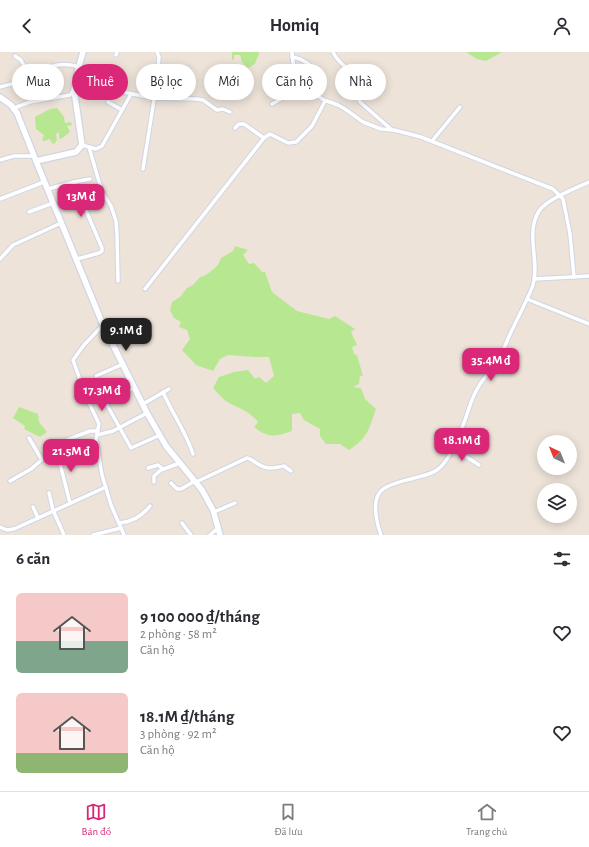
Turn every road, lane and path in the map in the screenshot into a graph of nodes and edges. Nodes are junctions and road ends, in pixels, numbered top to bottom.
1 (83, 52) edge
2 (157, 52) edge
3 (333, 52) edge
4 (292, 54) edge
5 (15, 56) dead end
6 (23, 64) edge
7 (61, 64) edge
8 (73, 64) edge
9 (80, 64) edge
10 (158, 64) edge
11 (295, 64) edge
12 (309, 64) dead end
13 (12, 84) edge
14 (0, 88) edge
15 (72, 92) edge
16 (128, 93) edge
17 (131, 94) junction
18 (136, 95) edge
19 (0, 97) edge
20 (196, 99) edge
21 (75, 100) edge
22 (153, 100) edge
23 (279, 100) edge
24 (325, 101) joint
25 (108, 102) dead end
26 (272, 104) dead end
27 (14, 108) junction
28 (460, 108) dead end
29 (122, 110) junction
30 (230, 112) dead end
31 (235, 128) dead end
32 (392, 130) junction
33 (264, 138) junction
34 (432, 141) junction
35 (82, 145) junction
36 (88, 147) junction
37 (35, 159) junction
38 (0, 160) edge
39 (143, 170) dead end
40 (90, 179) dead end
41 (44, 182) junction
42 (74, 182) junction
43 (589, 182) edge
44 (48, 189) junction
45 (561, 195) junction
46 (0, 199) edge
47 (53, 203) junction
48 (29, 212) dead end
49 (61, 223) junction
50 (0, 259) edge
51 (77, 259) junction
52 (589, 276) edge
53 (574, 277) junction
54 (534, 279) junction
55 (118, 281) dead end
56 (145, 289) dead end
57 (527, 299) junction
58 (589, 324) edge
59 (103, 326) junction
60 (123, 364) junction
61 (96, 376) dead end
62 (135, 388) junction
63 (169, 389) dead end
64 (163, 392) junction
65 (143, 404) junction
66 (147, 413) junction
67 (119, 427) junction
68 (98, 433) junction
69 (160, 435) junction
70 (29, 438) dead end
71 (56, 448) junction
72 (453, 448) junction
73 (193, 454) dead end
74 (42, 460) junction
75 (180, 463) junction
76 (479, 465) dead end
77 (148, 468) dead end
78 (163, 469) junction
79 (290, 471) dead end
80 (10, 481) dead end
81 (196, 481) junction
82 (154, 482) dead end
83 (170, 483) dead end
84 (106, 487) junction
85 (49, 493) dead end
86 (70, 503) junction
87 (235, 504) dead end
88 (33, 506) dead end
89 (150, 506) dead end
90 (54, 510) junction
91 (214, 512) junction
92 (38, 518) junction
93 (119, 523) junction
94 (182, 523) dead end
95 (0, 527) edge
96 (121, 528) junction
97 (219, 528) junction
98 (64, 535) edge
99 (93, 535) edge
100 (124, 535) edge
101 (191, 535) edge
102 (210, 535) edge
103 (220, 535) edge
104 (381, 535) edge

1 - 9 street
2 - 10 street
3 - 32 street
4 - 11 street
4 - 12 street
5 - 6 street
7 - 8 street
13 - 14 street
15 - 27 street
16 - 17 street
17 - 18 street
17 - 29 street
19 - 27 street
20 - 30 street
21 - 35 street
22 - 39 street
23 - 26 street
24 - 32 street
24 - 33 street
25 - 29 street
27 - 37 street
28 - 34 street
29 - 36 street
31 - 33 street
32 - 34 street
33 - 56 street
34 - 45 street
35 - 36 street
35 - 37 street
36 - 55 street
37 - 38 street
37 - 41 street
40 - 42 street
41 - 44 street
41 - 46 street
42 - 44 street
42 - 51 street
43 - 45 street
44 - 47 street
45 - 53 street
45 - 54 street
47 - 48 street
47 - 49 street
49 - 50 street
49 - 51 street
51 - 59 street
52 - 53 street
53 - 54 street
54 - 57 street
57 - 58 street
57 - 72 street
59 - 60 street
59 - 68 street
60 - 61 street
60 - 62 street
62 - 65 street
62 - 67 street
63 - 64 street
64 - 65 street
64 - 73 street
65 - 66 street
66 - 67 street
66 - 69 street
67 - 68 street
67 - 69 street
68 - 71 street
68 - 84 street
69 - 75 street
70 - 74 street
71 - 74 street
71 - 86 street
72 - 76 street
72 - 104 street
74 - 80 street
75 - 78 street
75 - 81 street
77 - 78 street
78 - 82 street
79 - 81 street
81 - 83 street
81 - 91 street
84 - 86 street
84 - 93 street
85 - 90 street
86 - 90 street
87 - 91 street
88 - 92 street
89 - 93 street
90 - 92 street
90 - 98 street
91 - 97 street
92 - 95 street
93 - 96 street
94 - 101 street
96 - 99 street
96 - 100 street
97 - 102 street
97 - 103 street

